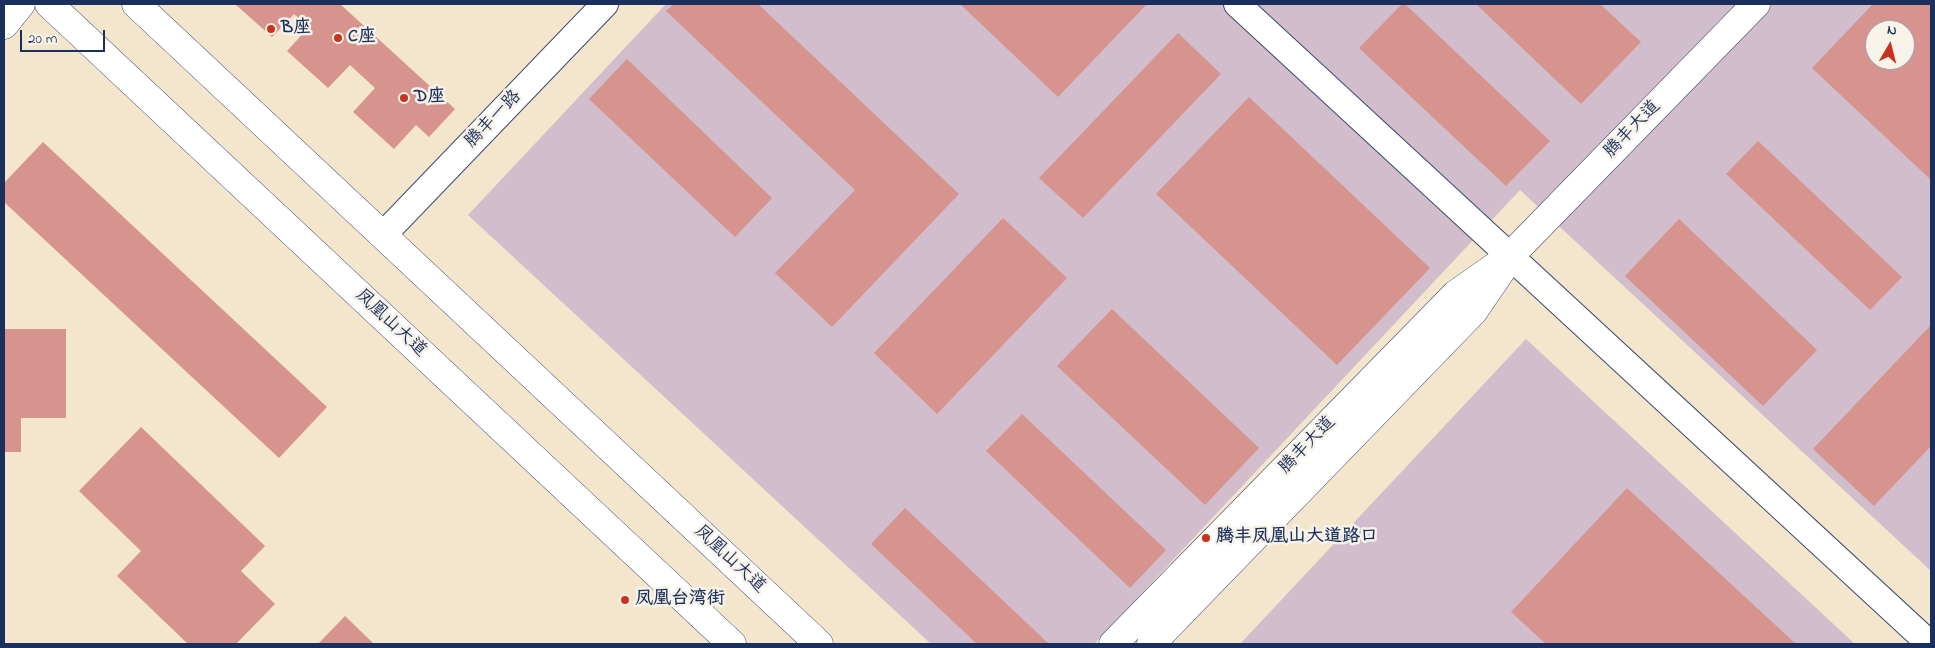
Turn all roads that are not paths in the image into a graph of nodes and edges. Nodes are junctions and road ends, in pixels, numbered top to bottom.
1 (21, 4) edge
2 (49, 4) edge
3 (136, 4) edge
4 (605, 4) edge
5 (1237, 4) edge
6 (1756, 4) edge
7 (4, 25) edge
8 (383, 235) junction
9 (1510, 256) junction
10 (732, 644) edge
11 (819, 644) edge
12 (1114, 644) edge
13 (1151, 644) edge
14 (1930, 644) edge

1 - 7 main road
2 - 10 main road, 凤凰山大道
3 - 8 main road, 凤凰山大道
4 - 8 street, 腾丰一路
5 - 9 street
6 - 9 main road, 腾丰大道
8 - 11 main road, 凤凰山大道
9 - 12 main road, 腾丰大道
9 - 13 main road, 腾丰大道
9 - 14 street

